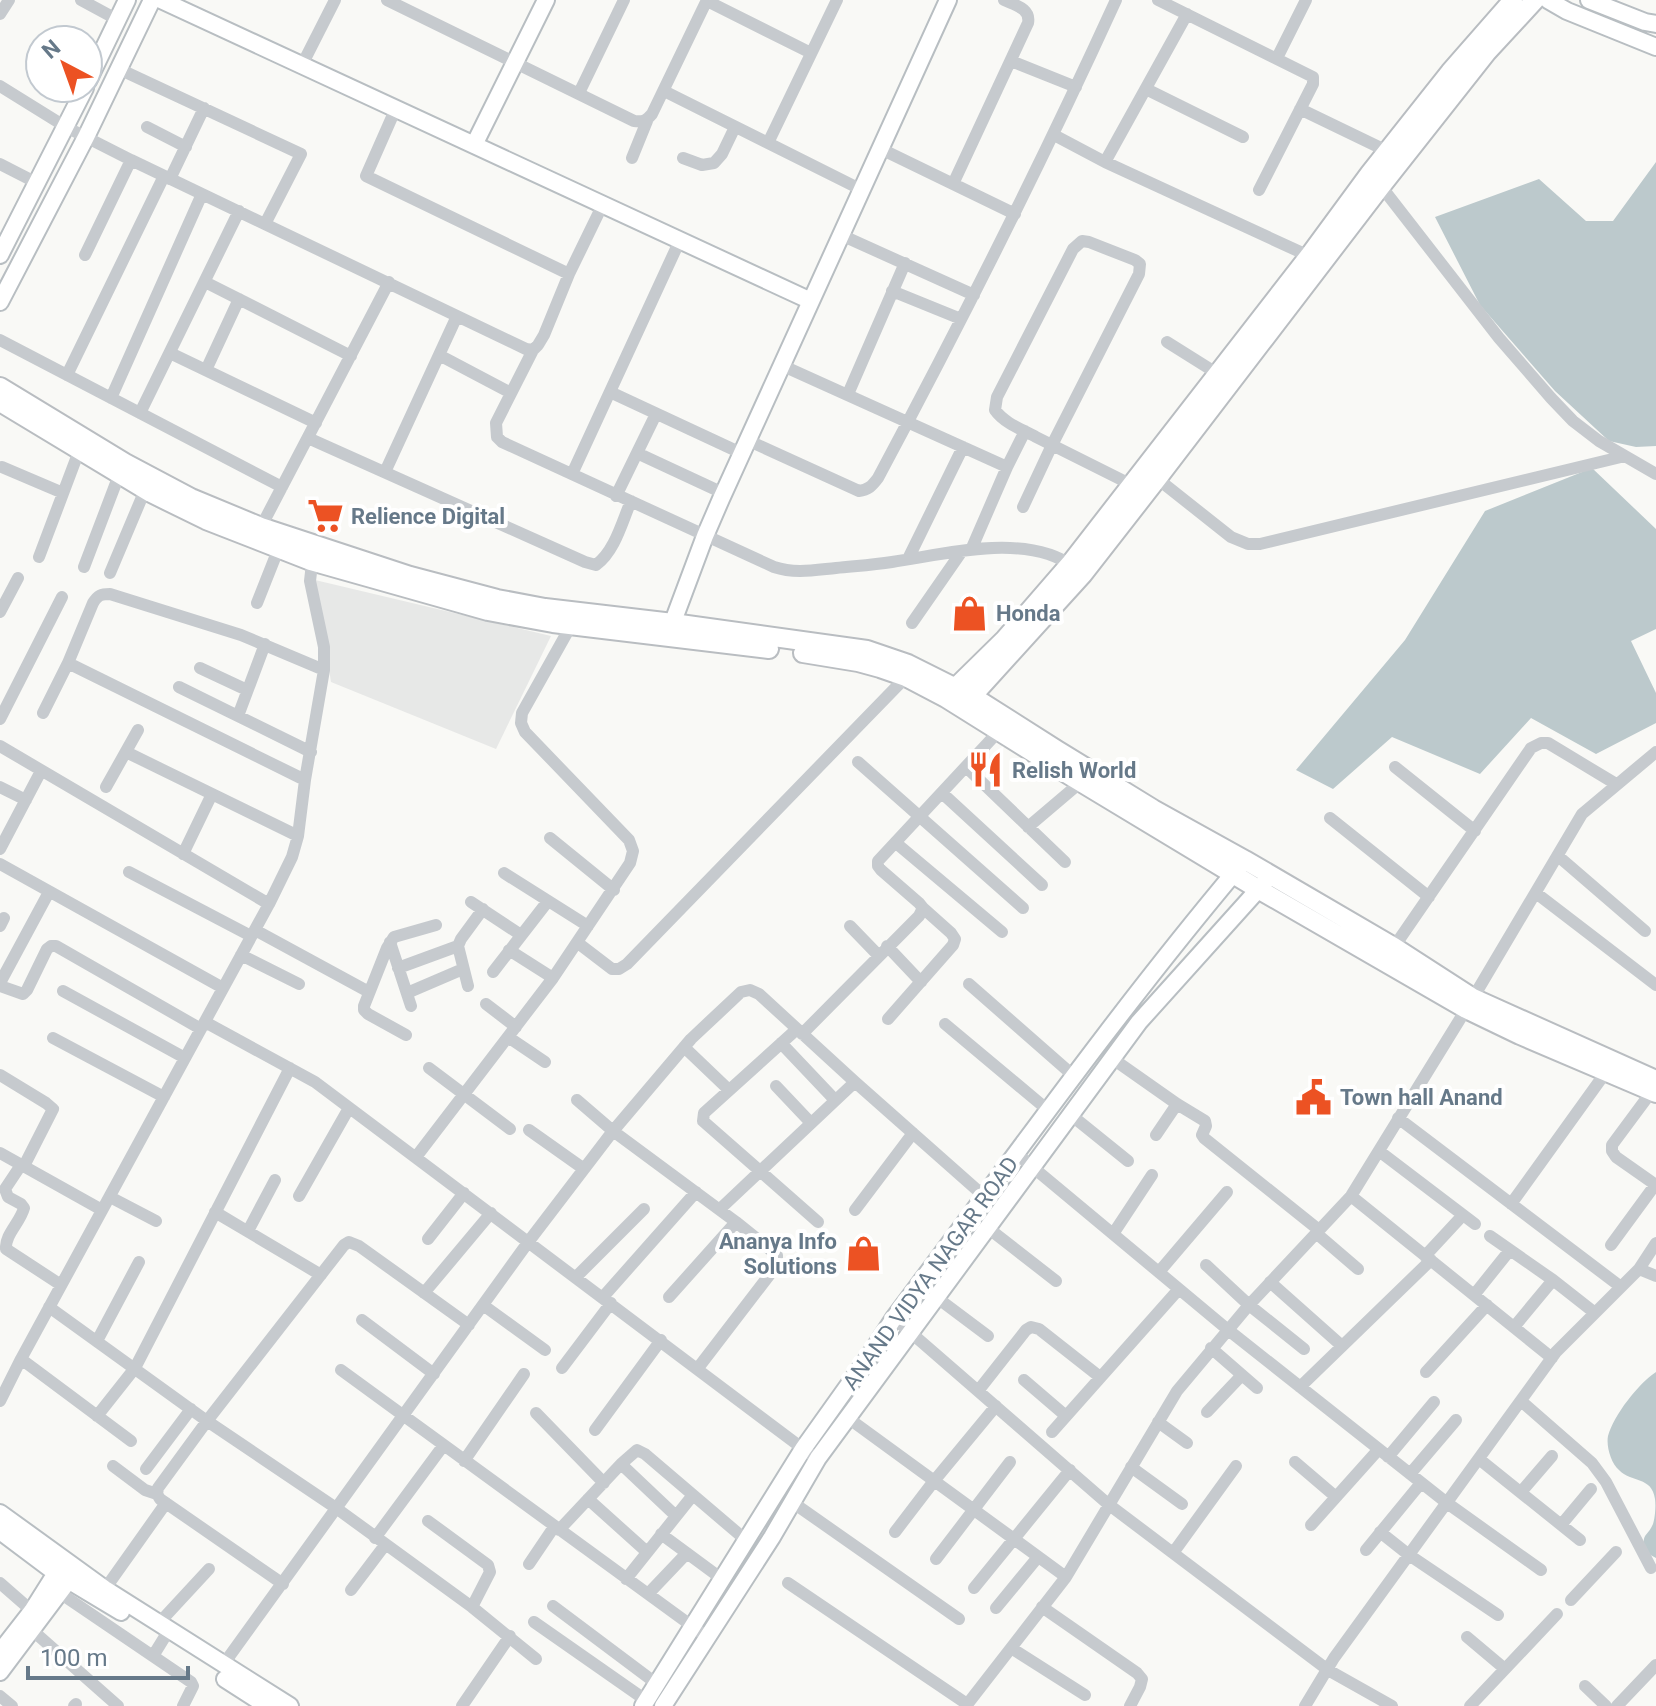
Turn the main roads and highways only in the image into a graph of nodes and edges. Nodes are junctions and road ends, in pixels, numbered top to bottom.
1 (1513, 0) edge
2 (1535, 0) edge
3 (1376, 179) junction
4 (0, 387) edge
5 (0, 402) edge
6 (1145, 482) junction
7 (313, 553) junction
8 (670, 630) junction
9 (959, 697) junction
10 (1240, 867) junction
11 (1469, 1003) junction
12 (1655, 1088) edge

1 - 3 main road
2 - 3 main road
3 - 6 main road
3 - 6 main road
4 - 7 main road
5 - 7 main road
6 - 9 main road
7 - 8 main road
8 - 9 main road
8 - 9 main road
9 - 10 main road
9 - 10 main road
10 - 11 main road
10 - 11 main road
11 - 12 main road
11 - 12 main road

